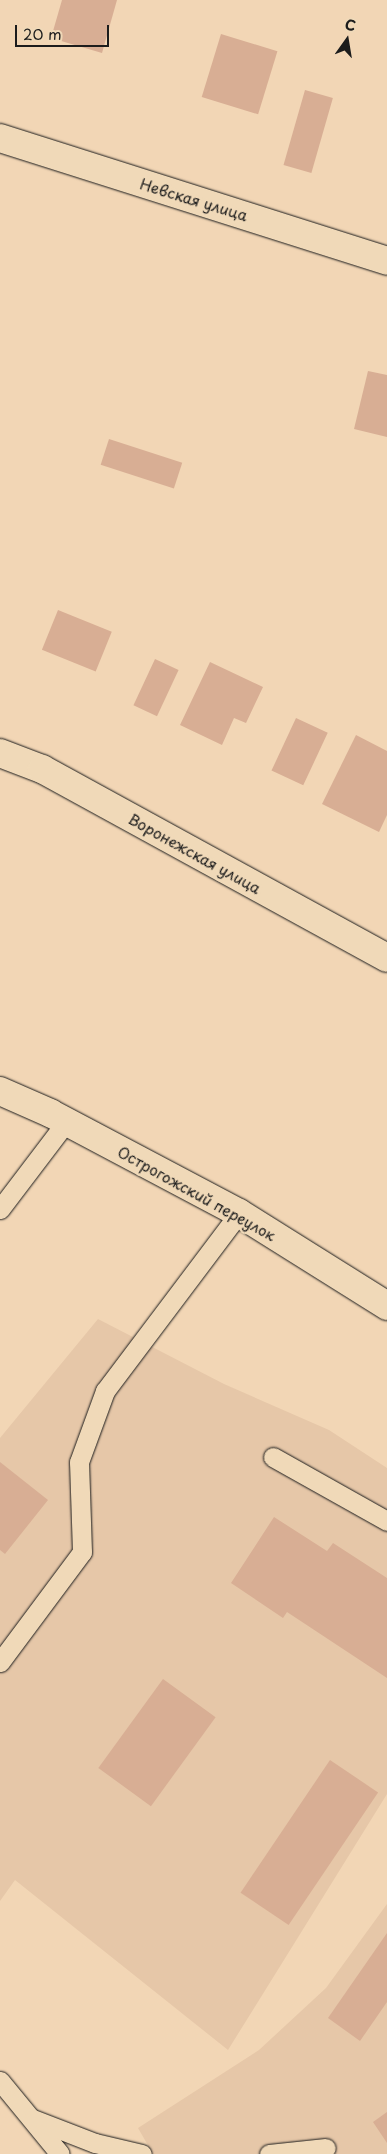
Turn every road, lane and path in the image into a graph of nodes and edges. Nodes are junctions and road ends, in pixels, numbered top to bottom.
1 (0, 138) edge
2 (387, 261) edge
3 (0, 753) edge
4 (387, 958) edge
5 (0, 1092) edge
6 (0, 1103) edge
7 (58, 1117) junction
8 (0, 1209) edge
9 (239, 1213) junction
10 (387, 1306) edge
11 (273, 1457) dead end
12 (387, 1522) edge
13 (0, 1662) edge
14 (0, 2081) edge
15 (33, 2120) junction
16 (326, 2148) dead end
17 (60, 2154) edge
18 (142, 2154) edge
19 (269, 2154) edge

1 - 2 street, Невская улица
3 - 4 street, Воронежская улица
5 - 7 street, Острогожский переулок
6 - 7 street
7 - 8 lane
7 - 9 street, Острогожский переулок
9 - 10 street, Острогожский переулок
9 - 13 lane
11 - 12 lane
14 - 15 lane
15 - 17 lane
15 - 18 lane
16 - 19 lane

